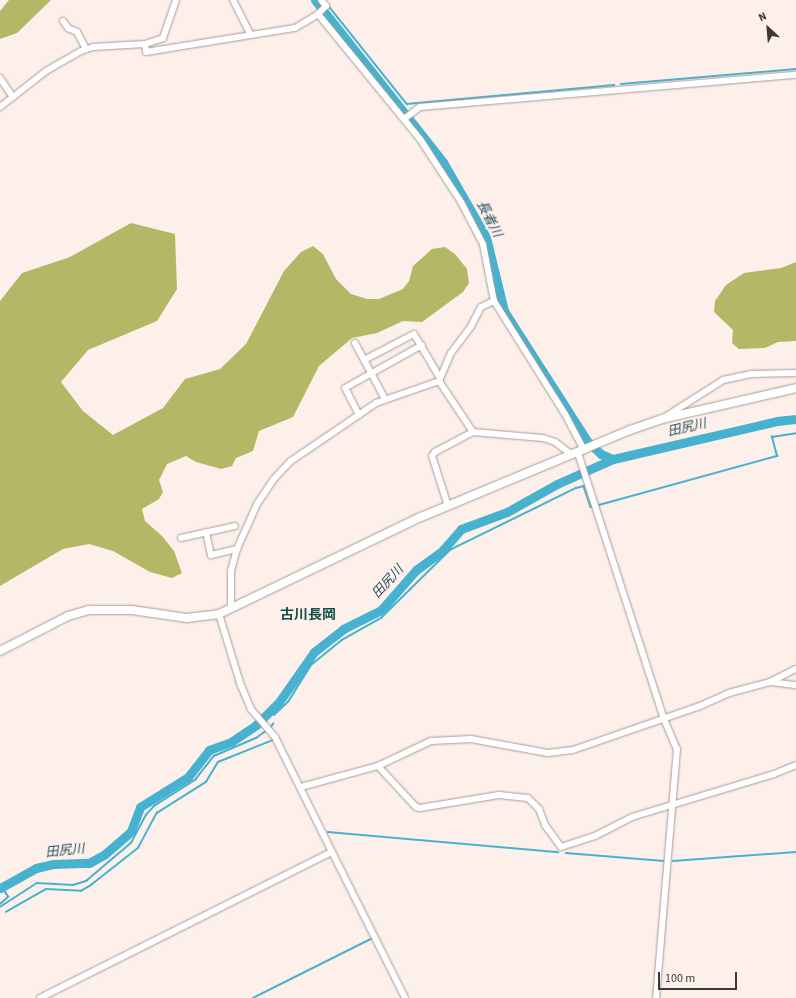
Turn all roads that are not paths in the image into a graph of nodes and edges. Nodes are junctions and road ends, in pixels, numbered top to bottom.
1 (176, 0) edge
2 (233, 0) edge
3 (321, 0) edge
4 (322, 12) junction
5 (63, 21) dead end
6 (252, 35) junction
7 (145, 44) junction
8 (86, 49) junction
9 (796, 75) edge
10 (0, 78) edge
11 (13, 97) junction
12 (0, 107) edge
13 (406, 117) junction
14 (494, 301) junction
15 (355, 343) dead end
16 (422, 345) junction
17 (364, 360) junction
18 (371, 373) junction
19 (796, 373) edge
20 (440, 380) junction
21 (796, 388) edge
22 (385, 399) junction
23 (359, 415) junction
24 (662, 420) junction
25 (473, 432) junction
26 (583, 450) junction
27 (448, 506) junction
28 (236, 526) dead end
29 (206, 532) junction
30 (181, 538) dead end
31 (237, 549) junction
32 (231, 609) junction
33 (219, 614) junction
34 (0, 651) edge
35 (796, 669) edge
36 (770, 682) junction
37 (796, 685) edge
38 (664, 719) junction
39 (796, 765) edge
40 (378, 766) junction
41 (301, 787) junction
42 (673, 804) junction
43 (332, 852) junction
44 (40, 998) edge
45 (405, 998) edge
46 (656, 998) edge

1 - 7 street
2 - 6 street
3 - 4 street
4 - 6 street
4 - 13 street
5 - 8 street
6 - 7 street
7 - 8 street
8 - 11 street
9 - 13 street
10 - 11 street
11 - 12 street
13 - 14 street
14 - 20 street
14 - 26 street
15 - 17 street
16 - 17 street
16 - 18 street
16 - 20 street
17 - 18 street
18 - 22 street
18 - 23 street
19 - 24 street
20 - 22 street
20 - 25 street
21 - 24 street
22 - 23 street
23 - 31 street
24 - 26 street
25 - 26 street
25 - 27 street
26 - 27 street
26 - 38 street
27 - 32 street
28 - 29 street
29 - 30 street
29 - 31 street
31 - 32 street
32 - 33 street
33 - 34 street
33 - 41 street
35 - 36 street
36 - 37 street
36 - 38 street
38 - 40 street
38 - 42 street
39 - 42 street
40 - 41 street
40 - 42 street
41 - 43 street
42 - 46 street
43 - 44 street
43 - 45 street

